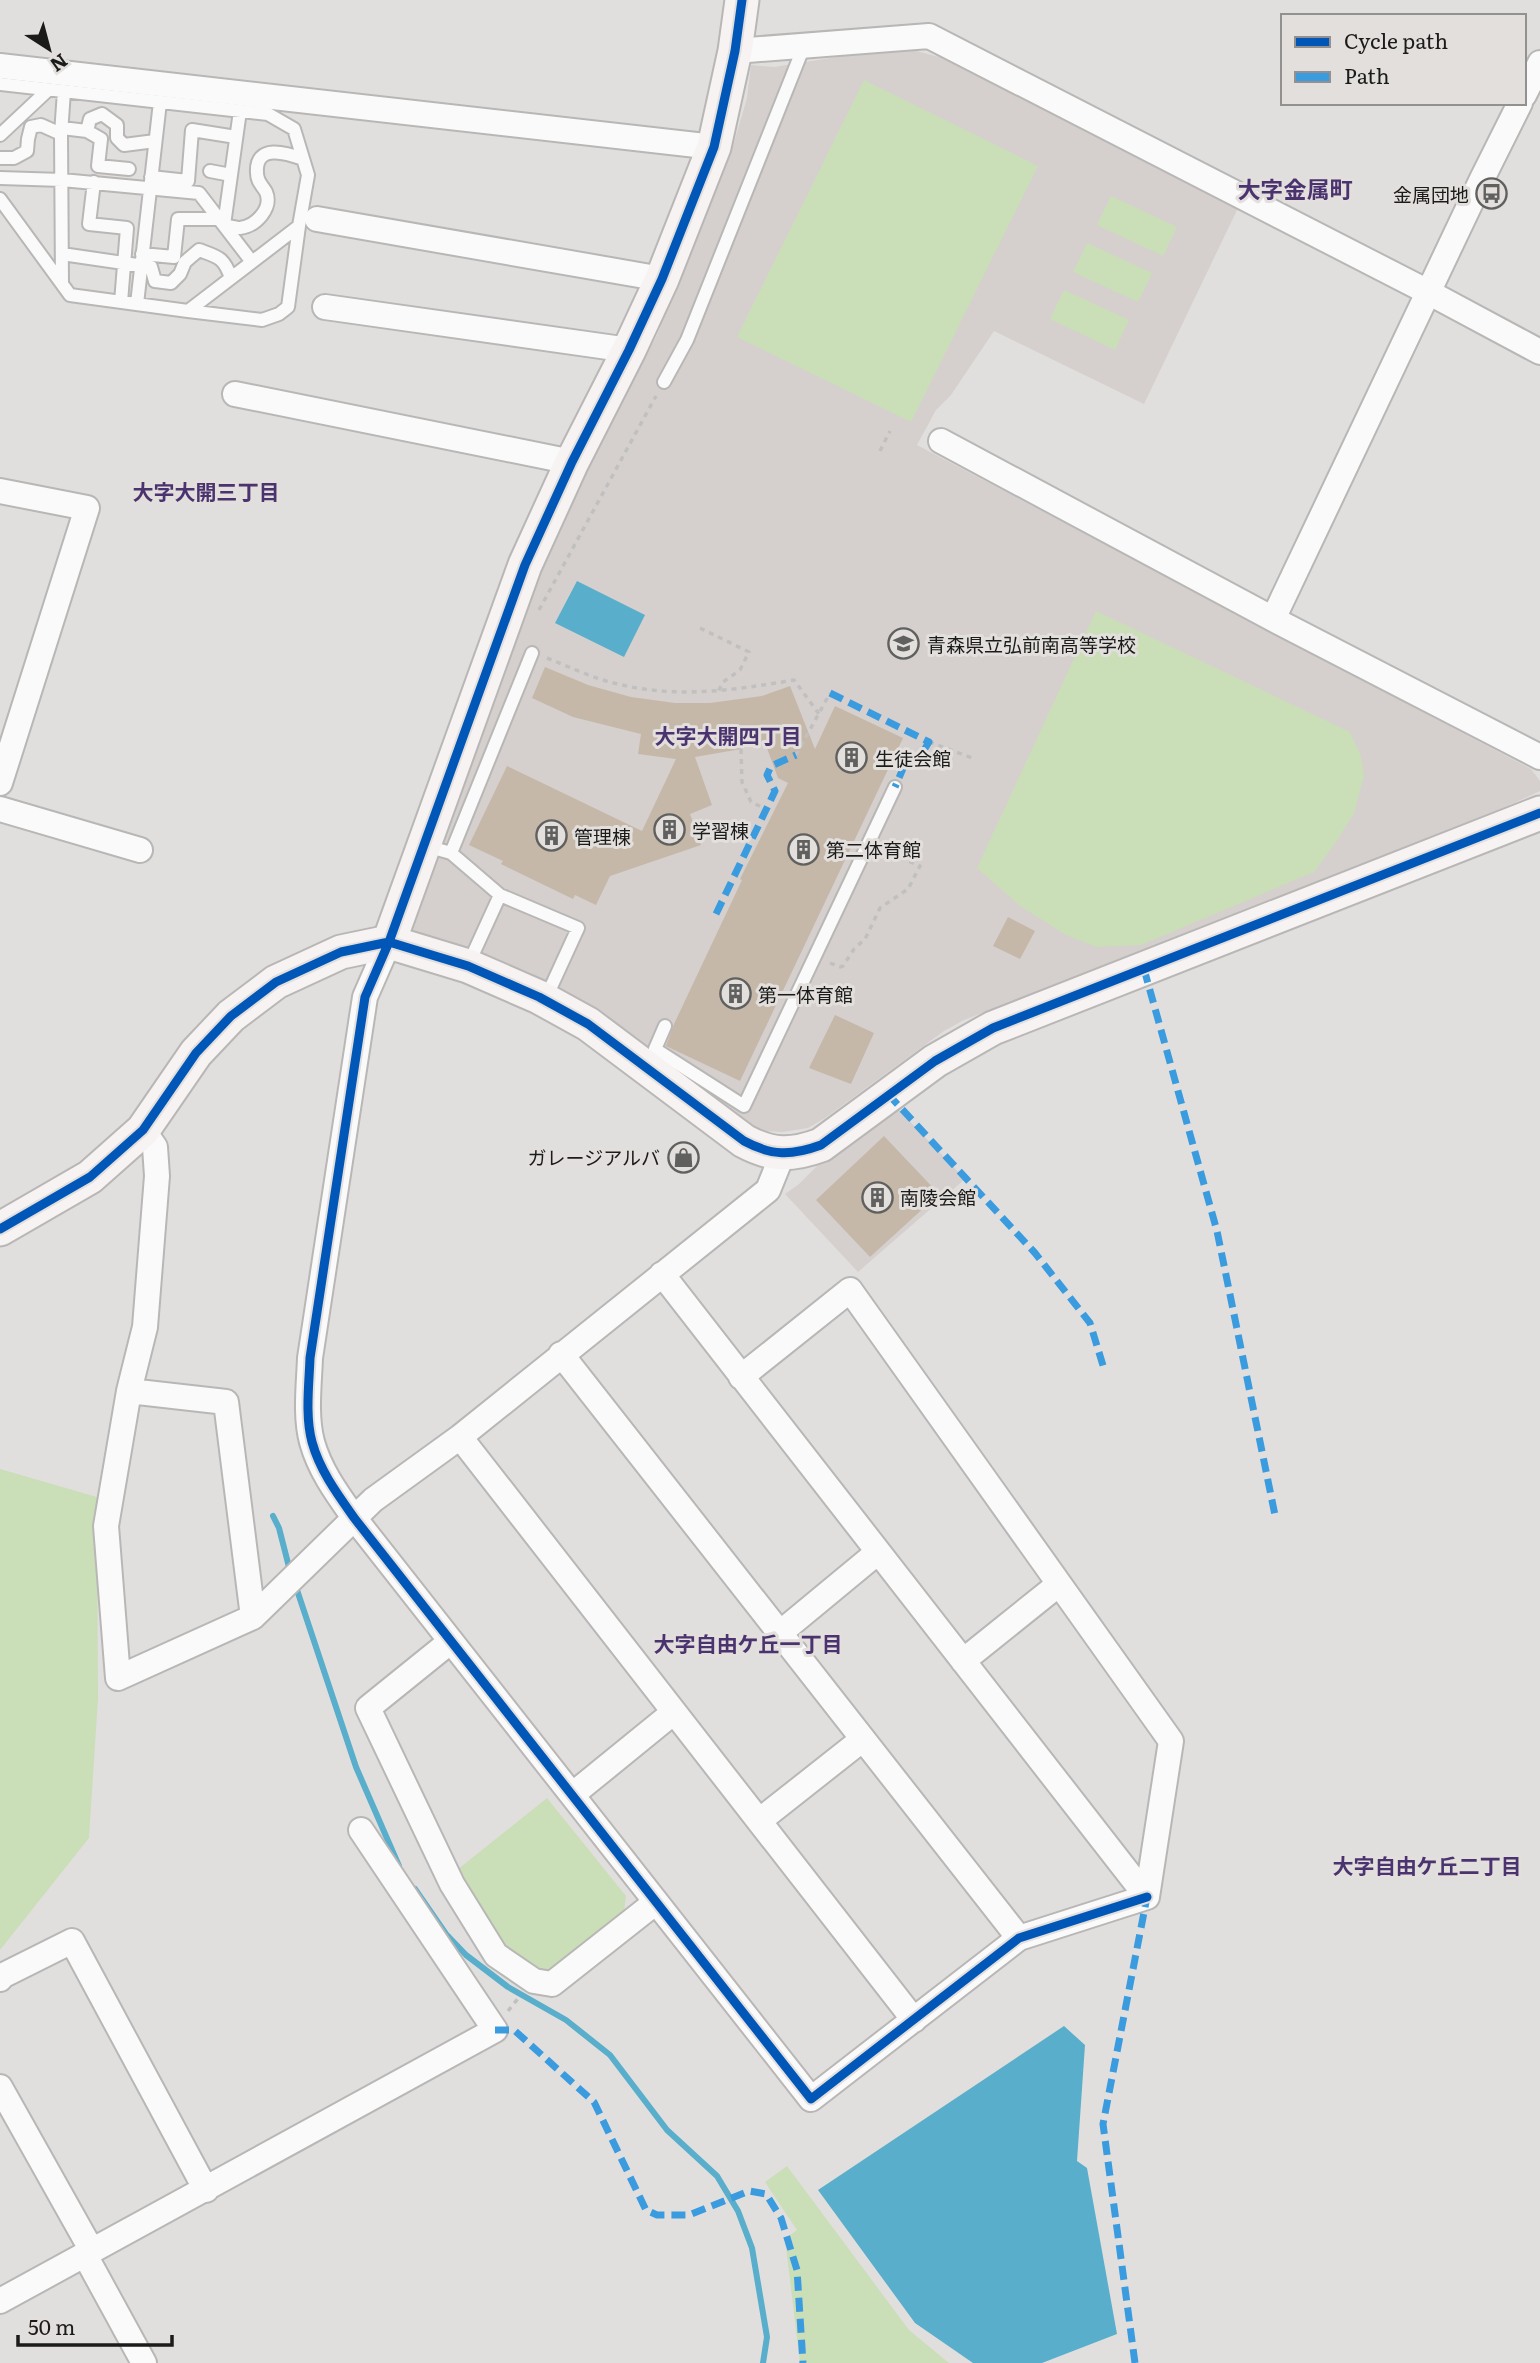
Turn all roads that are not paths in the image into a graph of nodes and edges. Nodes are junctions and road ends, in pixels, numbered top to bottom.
1 (742, 0) edge
2 (804, 46) junction
3 (734, 51) junction
4 (1540, 64) edge
5 (0, 66) edge
6 (0, 84) edge
7 (48, 90) junction
8 (64, 91) junction
9 (1526, 91) edge
10 (160, 102) junction
11 (1519, 105) edge
12 (240, 111) junction
13 (61, 131) junction
14 (87, 131) junction
15 (0, 135) edge
16 (236, 137) junction
17 (155, 141) junction
18 (714, 147) junction
19 (0, 158) edge
20 (303, 159) junction
21 (129, 169) dead end
22 (210, 171) dead end
23 (231, 175) junction
24 (0, 178) edge
25 (62, 180) junction
26 (94, 183) junction
27 (150, 183) junction
28 (0, 199) edge
29 (222, 222) junction
30 (308, 223) junction
31 (62, 254) junction
32 (141, 260) junction
33 (253, 261) junction
34 (124, 263) junction
35 (231, 278) junction
36 (662, 279) junction
37 (62, 284) junction
38 (1428, 292) junction
39 (121, 302) junction
40 (137, 304) junction
41 (325, 307) dead end
42 (188, 311) junction
43 (629, 350) junction
44 (1540, 352) edge
45 (664, 382) road end
46 (235, 394) dead end
47 (942, 441) dead end
48 (572, 462) junction
49 (0, 491) edge
50 (1273, 618) junction
51 (532, 653) road end
52 (490, 711) junction
53 (1540, 757) edge
54 (0, 783) edge
55 (895, 788) dead end
56 (0, 809) edge
57 (1540, 813) edge
58 (437, 849) junction
59 (140, 850) dead end
60 (500, 895) junction
61 (389, 942) junction
62 (468, 965) junction
63 (545, 1001) junction
64 (665, 1026) dead end
65 (691, 1087) junction
66 (143, 1130) junction
67 (783, 1153) junction
68 (0, 1229) edge
69 (662, 1275) junction
70 (561, 1354) junction
71 (741, 1377) junction
72 (129, 1391) junction
73 (460, 1437) junction
74 (355, 1519) junction
75 (878, 1552) junction
76 (1059, 1584) junction
77 (253, 1617) junction
78 (780, 1633) junction
79 (451, 1641) junction
80 (962, 1661) junction
81 (674, 1712) junction
82 (863, 1739) junction
83 (572, 1795) junction
84 (759, 1821) junction
85 (361, 1830) dead end
86 (1147, 1897) junction
87 (656, 1902) junction
88 (1019, 1938) junction
89 (0, 1979) edge
90 (914, 2020) junction
91 (0, 2087) edge
92 (206, 2190) junction
93 (89, 2253) junction
94 (0, 2301) edge
95 (144, 2363) edge

1 - 3 street
2 - 3 street
2 - 38 street
2 - 45 lane
3 - 18 street
4 - 9 street
5 - 18 street
6 - 7 lane
7 - 8 lane
7 - 15 lane
8 - 10 lane
8 - 13 lane
10 - 12 lane
10 - 17 lane
11 - 38 street
12 - 16 lane
12 - 20 lane
13 - 14 lane
13 - 19 lane
13 - 25 lane
14 - 17 lane
14 - 21 lane
16 - 23 lane
16 - 27 lane
17 - 27 lane
18 - 36 street
20 - 29 lane
20 - 30 lane
22 - 23 lane
23 - 29 lane
24 - 25 lane
25 - 26 lane
25 - 31 lane
26 - 27 lane
26 - 34 lane
27 - 29 lane
27 - 32 lane
28 - 37 lane
29 - 32 lane
29 - 33 lane
30 - 33 lane
30 - 36 street
30 - 42 lane
31 - 34 lane
31 - 37 lane
32 - 34 lane
32 - 35 lane
32 - 40 lane
33 - 35 lane
34 - 39 lane
35 - 42 lane
36 - 43 street
37 - 39 lane
38 - 44 street
38 - 50 street
39 - 40 lane
40 - 42 lane
41 - 43 street
43 - 48 street
46 - 48 street
47 - 50 street
48 - 52 street
49 - 54 street
50 - 53 street
51 - 52 lane
52 - 58 street
55 - 65 lane
56 - 59 street
57 - 67 street
58 - 60 lane
58 - 61 street
60 - 62 lane
60 - 63 lane
61 - 62 street
61 - 66 street
61 - 74 street
62 - 63 street
63 - 65 street
64 - 65 lane
65 - 67 street
66 - 68 street
66 - 72 street
67 - 69 street
69 - 70 street
69 - 71 street
70 - 73 street
70 - 78 street
71 - 75 street
71 - 76 street
72 - 77 street
72 - 77 street
73 - 74 street
73 - 81 street
74 - 77 street
74 - 79 street
75 - 78 street
75 - 80 street
76 - 80 street
76 - 86 street
78 - 82 street
79 - 83 street
79 - 87 street
80 - 86 street
81 - 83 street
81 - 84 street
82 - 84 street
82 - 88 street
83 - 87 street
84 - 90 street
85 - 92 street
86 - 88 street
87 - 90 street
88 - 90 street
89 - 92 street
91 - 93 street
92 - 93 street
93 - 94 street
93 - 95 street

